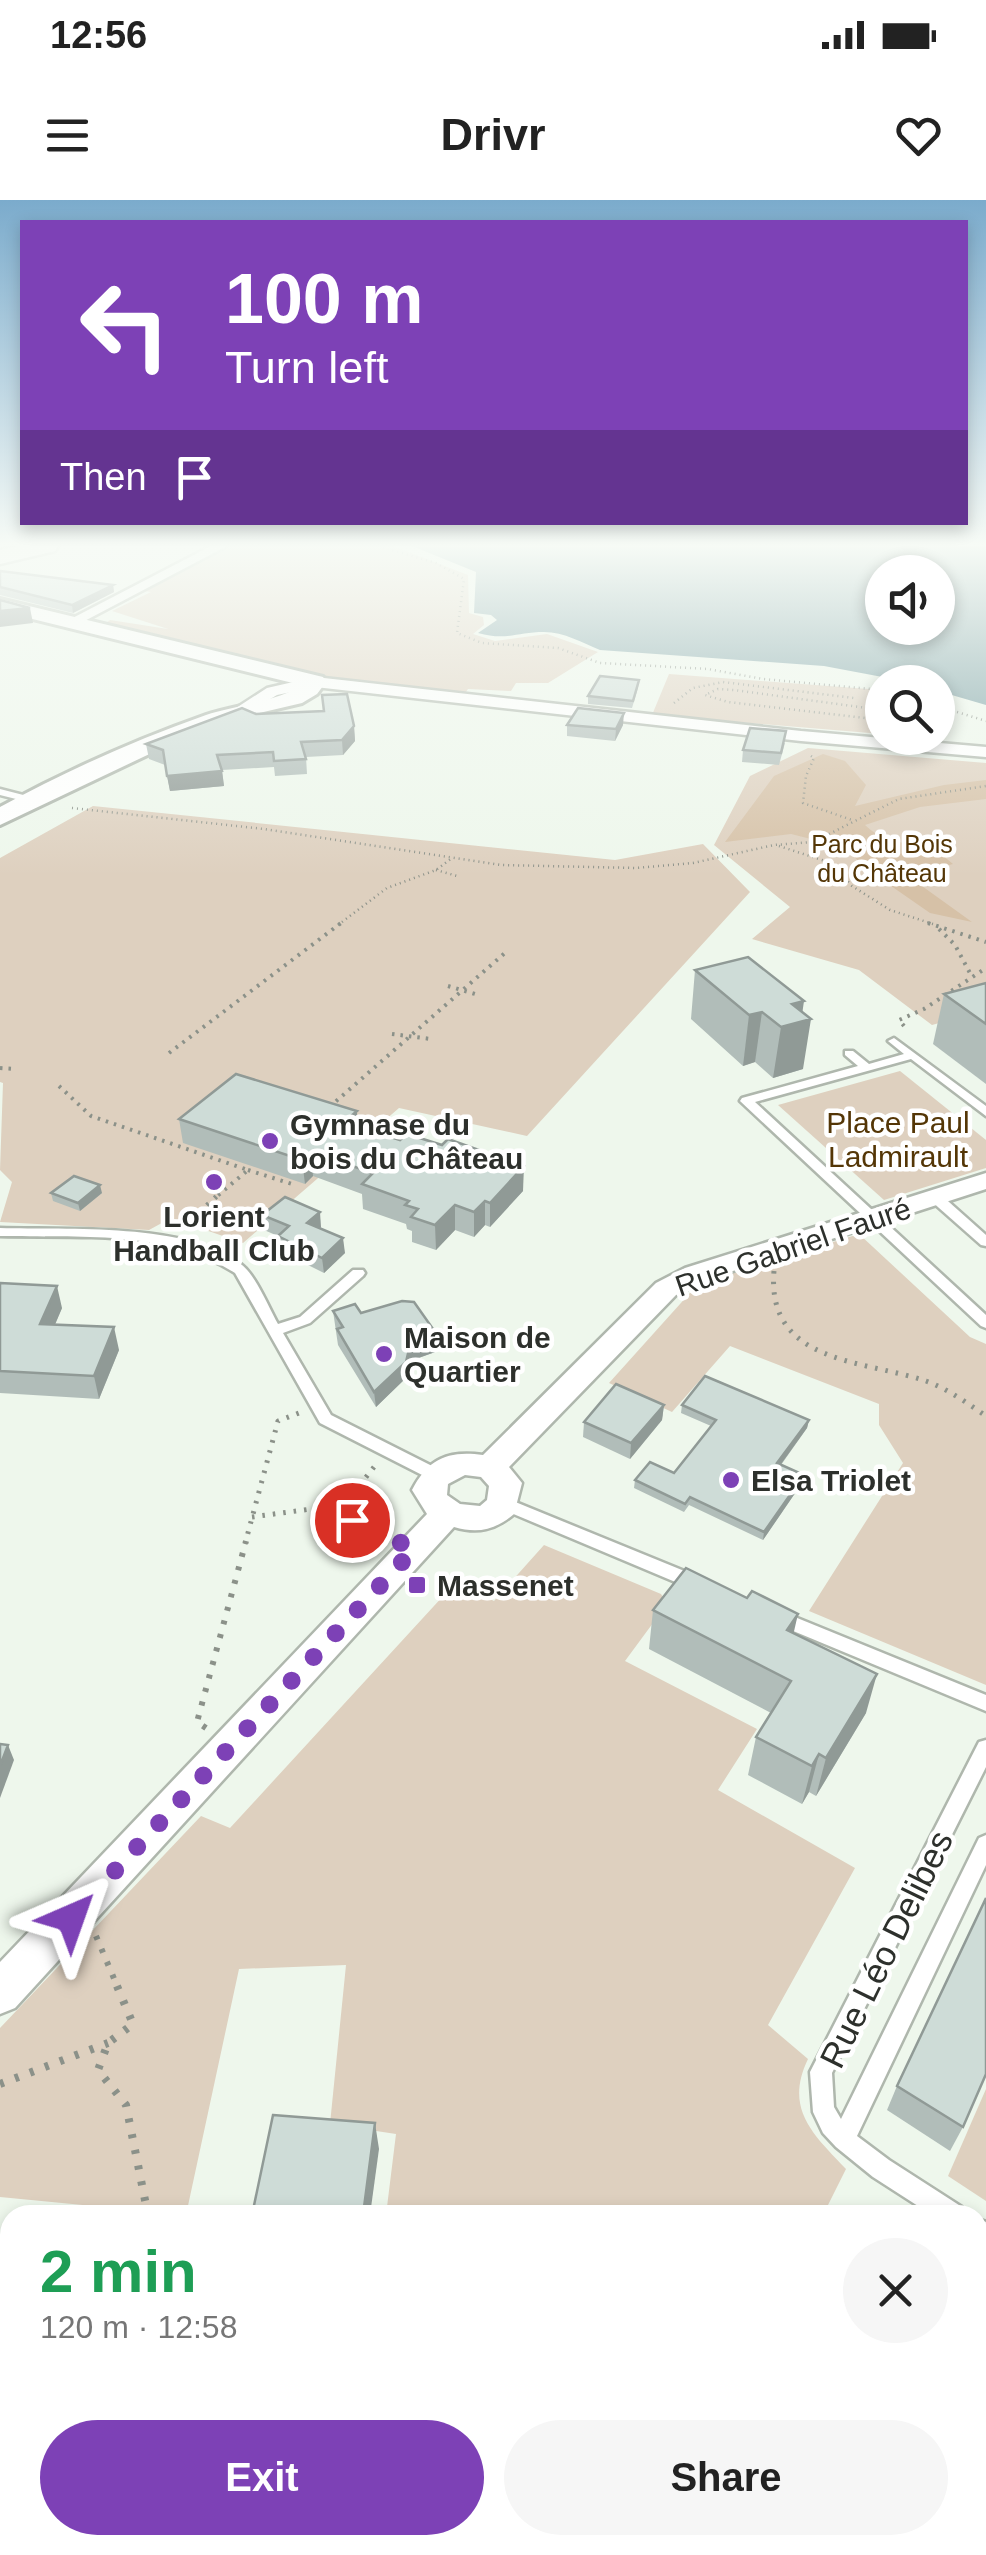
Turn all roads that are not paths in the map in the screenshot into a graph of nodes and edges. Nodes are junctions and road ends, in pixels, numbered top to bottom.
1 (203, 656) edge
2 (242, 666) junction
3 (308, 690) junction
4 (241, 710) junction
5 (986, 752) edge
6 (0, 792) edge
7 (32, 800) junction
8 (0, 817) edge
9 (894, 1040) dead end
10 (850, 1053) dead end
11 (913, 1055) junction
12 (868, 1068) junction
13 (746, 1101) junction
14 (730, 1106) dead end
15 (986, 1112) edge
16 (986, 1181) edge
17 (935, 1197) junction
18 (872, 1218) junction
19 (0, 1232) edge
20 (986, 1242) edge
21 (358, 1273) dead end
22 (986, 1323) edge
23 (274, 1331) junction
24 (490, 1467) junction
25 (436, 1475) junction
26 (503, 1504) junction
27 (446, 1515) junction
28 (718, 1592) edge
29 (754, 1607) edge
30 (986, 1703) edge
31 (986, 1748) edge
32 (986, 1844) edge
33 (0, 1993) edge
34 (844, 2138) junction
35 (939, 2205) edge

1 - 2 street
2 - 3 street
2 - 4 street
3 - 4 street
3 - 5 street
4 - 7 street
6 - 7 lane
7 - 8 street
9 - 11 lane
10 - 12 lane
11 - 12 lane
11 - 15 lane
12 - 13 lane
13 - 14 lane
13 - 18 lane
16 - 17 street, Rue Gabriel Fauré
17 - 18 street, Rue Gabriel Fauré
17 - 20 lane
18 - 22 lane
18 - 24 street, Rue Gabriel Fauré
19 - 23 lane
21 - 23 lane
23 - 25 lane
24 - 25 street
24 - 26 street
25 - 27 street
26 - 27 street
26 - 28 lane
27 - 33 street
29 - 30 lane
31 - 34 lane, Rue Léo Delibes
32 - 34 lane
34 - 35 lane, Rue Léo Delibes

